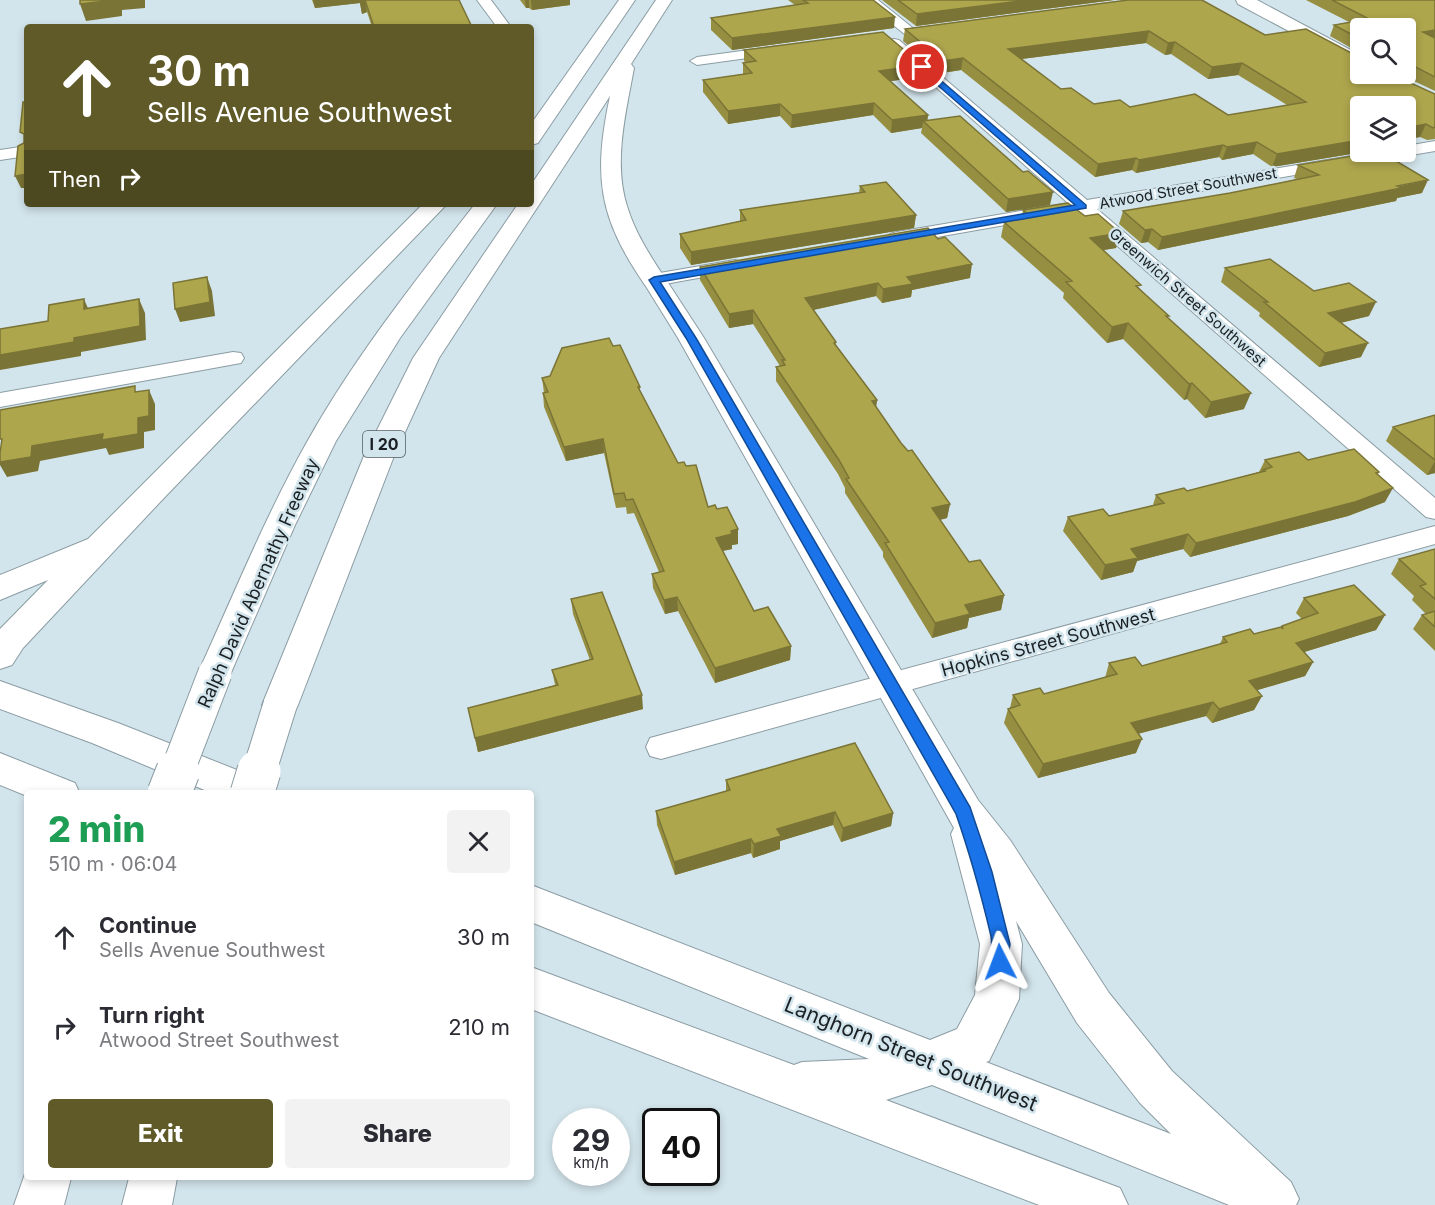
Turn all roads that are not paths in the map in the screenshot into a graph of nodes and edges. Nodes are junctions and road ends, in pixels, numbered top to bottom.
1 (484, 0) edge
2 (627, 0) edge
3 (664, 0) edge
4 (869, 0) edge
5 (1244, 0) edge
6 (502, 24) edge
7 (598, 40) junction
8 (794, 48) edge
9 (628, 54) junction
10 (1350, 57) edge
11 (697, 61) dead end
12 (534, 105) edge
13 (534, 135) edge
14 (1435, 146) edge
15 (1416, 149) edge
16 (24, 152) edge
17 (0, 155) edge
18 (1350, 160) edge
19 (534, 197) edge
20 (433, 207) edge
21 (484, 207) edge
22 (527, 207) edge
23 (1083, 207) junction
24 (874, 243) edge
25 (758, 262) edge
26 (654, 280) junction
27 (233, 358) dead end
28 (0, 400) edge
29 (1435, 511) edge
30 (1435, 535) edge
31 (102, 544) junction
32 (0, 588) edge
33 (0, 656) edge
34 (891, 685) junction
35 (0, 695) edge
36 (661, 747) dead end
37 (0, 768) edge
38 (52, 790) edge
39 (170, 790) edge
40 (244, 790) edge
41 (255, 790) edge
42 (964, 812) junction
43 (534, 904) edge
44 (534, 989) edge
45 (932, 1062) junction
46 (788, 1086) junction
47 (46, 1180) edge
48 (153, 1180) edge
49 (1283, 1202) edge
50 (39, 1205) edge
51 (147, 1205) edge
52 (1103, 1205) edge

1 - 6 street
2 - 7 main road
3 - 9 main road, I 20
4 - 23 street, Greenwich Street Southwest
5 - 10 main road
7 - 12 main road
7 - 13 main road
8 - 11 street
9 - 19 main road, I 20
9 - 26 main road
14 - 15 street, Atwood Street Southwest
16 - 17 street
18 - 23 street, Atwood Street Southwest
20 - 31 main road
21 - 39 main road, Ralph David Abernathy Freeway, bridge
22 - 41 main road, I 20, bridge
23 - 24 street, Atwood Street Southwest
23 - 29 street, Greenwich Street Southwest
25 - 26 street
26 - 34 main road
27 - 28 street
30 - 34 street, Hopkins Street Southwest
31 - 32 main road
31 - 33 main road
34 - 36 street, Hopkins Street Southwest
34 - 42 main road
35 - 40 main road
37 - 38 main road
42 - 45 main road
42 - 49 main road
43 - 45 main road, Langhorn Street Southwest
44 - 46 main road
45 - 46 main road
45 - 49 main road, Langhorn Street Southwest
46 - 52 main road
47 - 50 main road
48 - 51 main road

